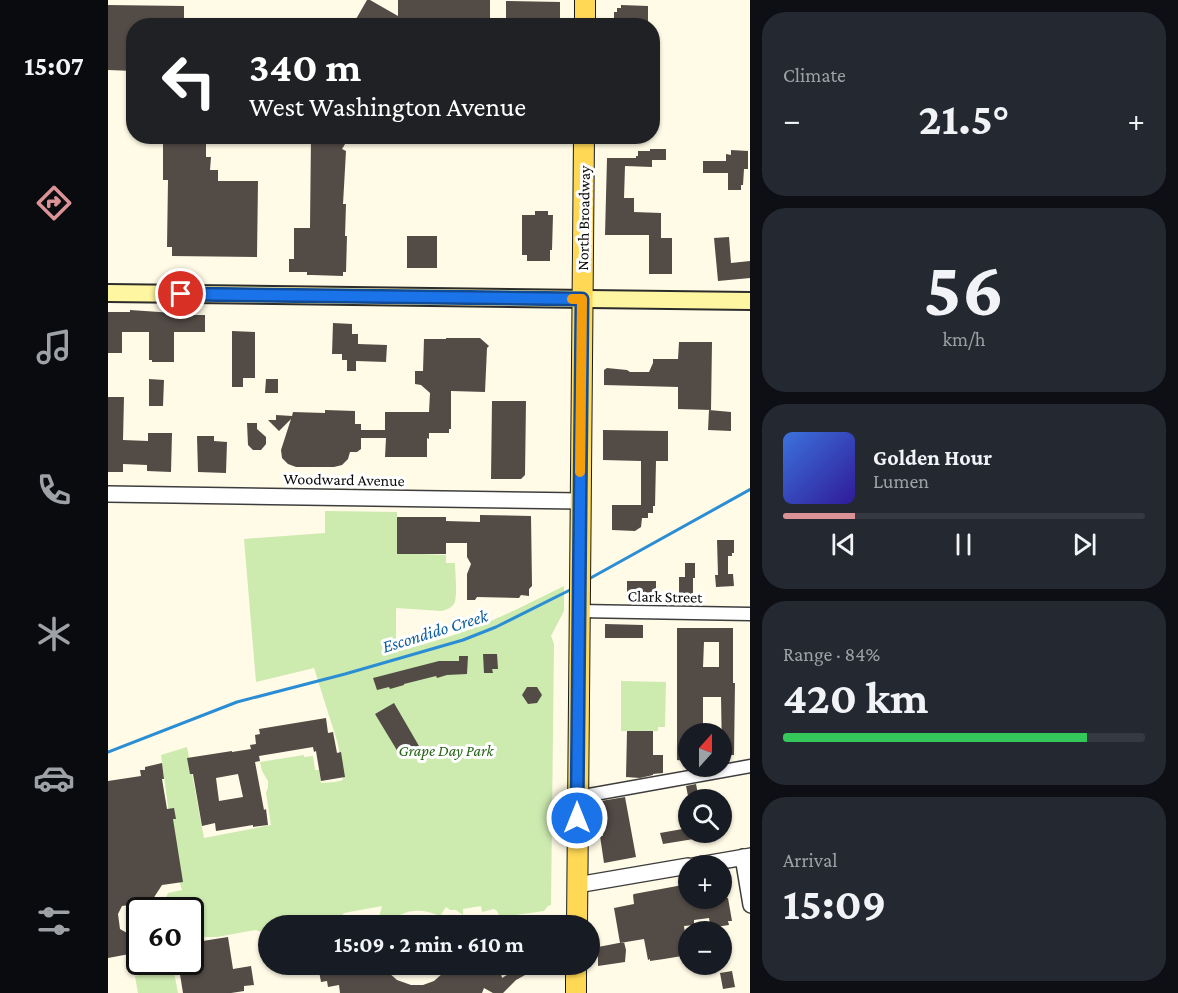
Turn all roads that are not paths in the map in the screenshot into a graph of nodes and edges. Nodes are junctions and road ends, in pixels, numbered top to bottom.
1 (585, 0) edge
2 (585, 18) edge
3 (584, 144) edge
4 (108, 293) edge
5 (582, 299) junction
6 (750, 301) edge
7 (108, 494) edge
8 (580, 501) junction
9 (580, 604) junction
10 (750, 614) edge
11 (750, 766) edge
12 (578, 797) junction
13 (747, 856) edge
14 (732, 859) edge
15 (678, 868) edge
16 (577, 885) junction
17 (750, 905) edge
18 (577, 915) edge
19 (576, 975) edge
20 (576, 993) edge

1 - 2 main road
3 - 5 main road, North Broadway
4 - 5 main road
5 - 6 main road
5 - 8 main road, North Broadway
7 - 8 street, Woodward Avenue
8 - 9 main road, North Broadway
9 - 10 street, Clark Street
9 - 12 main road, North Broadway
11 - 12 street
12 - 16 main road, North Broadway
13 - 14 street
13 - 17 street
15 - 16 street
16 - 18 main road
19 - 20 main road

